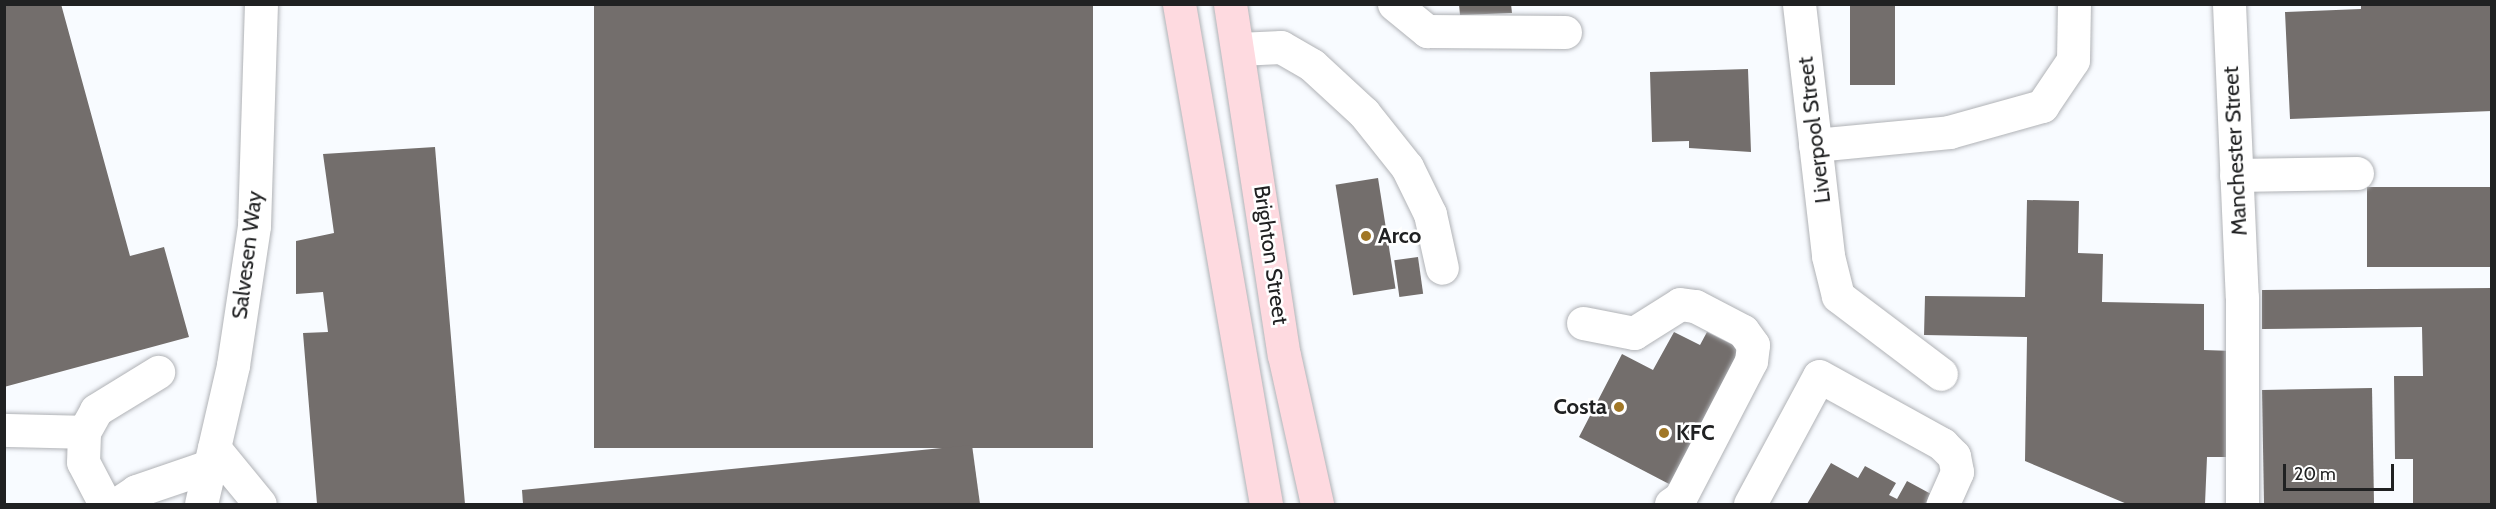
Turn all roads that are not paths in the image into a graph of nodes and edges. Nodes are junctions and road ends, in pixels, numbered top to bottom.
1 (261, 4) edge
2 (1179, 4) edge
3 (1230, 4) edge
4 (1394, 4) edge
5 (1799, 4) edge
6 (2074, 4) edge
7 (2229, 4) edge
8 (1564, 32) dead end
9 (1238, 49) junction
10 (1815, 145) junction
11 (2357, 173) dead end
12 (2236, 176) junction
13 (1442, 268) dead end
14 (1583, 323) dead end
15 (158, 372) dead end
16 (1941, 374) dead end
17 (4, 430) edge
18 (84, 432) junction
19 (212, 457) junction
20 (105, 504) edge
21 (117, 504) edge
22 (201, 504) edge
23 (260, 504) edge
24 (1266, 504) edge
25 (1317, 504) edge
26 (1671, 504) edge
27 (1750, 504) edge
28 (1944, 504) edge
29 (2242, 504) edge

1 - 19 street, Salvesen Way
2 - 24 main road, Brighton Street
3 - 9 main road, Brighton Street
4 - 8 street
5 - 10 street, Liverpool Street
6 - 10 street
7 - 12 street, Manchester Street
9 - 13 street
9 - 25 main road, Brighton Street
10 - 16 street, Liverpool Street
11 - 12 street
12 - 29 street, Manchester Street
14 - 26 street
15 - 18 street
17 - 18 street
18 - 20 street
19 - 21 street
19 - 22 street, Salvesen Way
19 - 23 street
27 - 28 street

